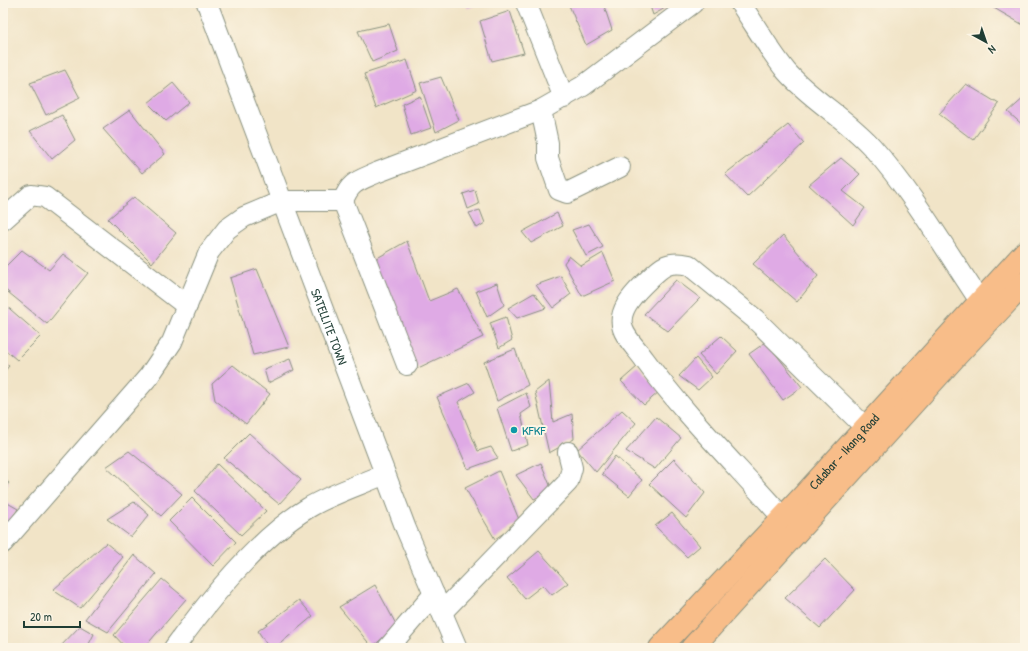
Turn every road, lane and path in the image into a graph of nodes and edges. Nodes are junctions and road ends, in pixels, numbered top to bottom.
1 (207, 3) edge
2 (526, 3) edge
3 (693, 3) edge
4 (740, 3) edge
5 (564, 98) junction
6 (541, 110) junction
7 (620, 167) dead end
8 (282, 201) junction
9 (343, 201) junction
10 (3, 220) edge
11 (1025, 252) edge
12 (1025, 283) edge
13 (980, 300) junction
14 (187, 306) junction
15 (408, 365) dead end
16 (865, 427) junction
17 (568, 452) dead end
18 (385, 474) junction
19 (782, 517) junction
20 (3, 543) edge
21 (438, 603) junction
22 (174, 648) edge
23 (388, 648) edge
24 (457, 648) edge
25 (660, 648) edge
26 (692, 648) edge

1 - 8 street, SATELLITE TOWN
2 - 5 street
3 - 5 street
4 - 13 street
5 - 6 street
6 - 7 street
6 - 9 street
8 - 9 street
8 - 14 street
8 - 18 street, SATELLITE TOWN
9 - 15 street
10 - 14 street
11 - 13 main road, Calabar - Ikang Road
12 - 26 main road, Calabar - Ikang Road
13 - 16 main road, Calabar - Ikang Road
14 - 20 street
16 - 19 main road, Calabar - Ikang Road
16 - 19 street
17 - 21 street
18 - 21 street, SATELLITE TOWN
18 - 22 street
19 - 25 main road, Calabar - Ikang Road
21 - 23 street
21 - 24 street, SATELLITE TOWN

